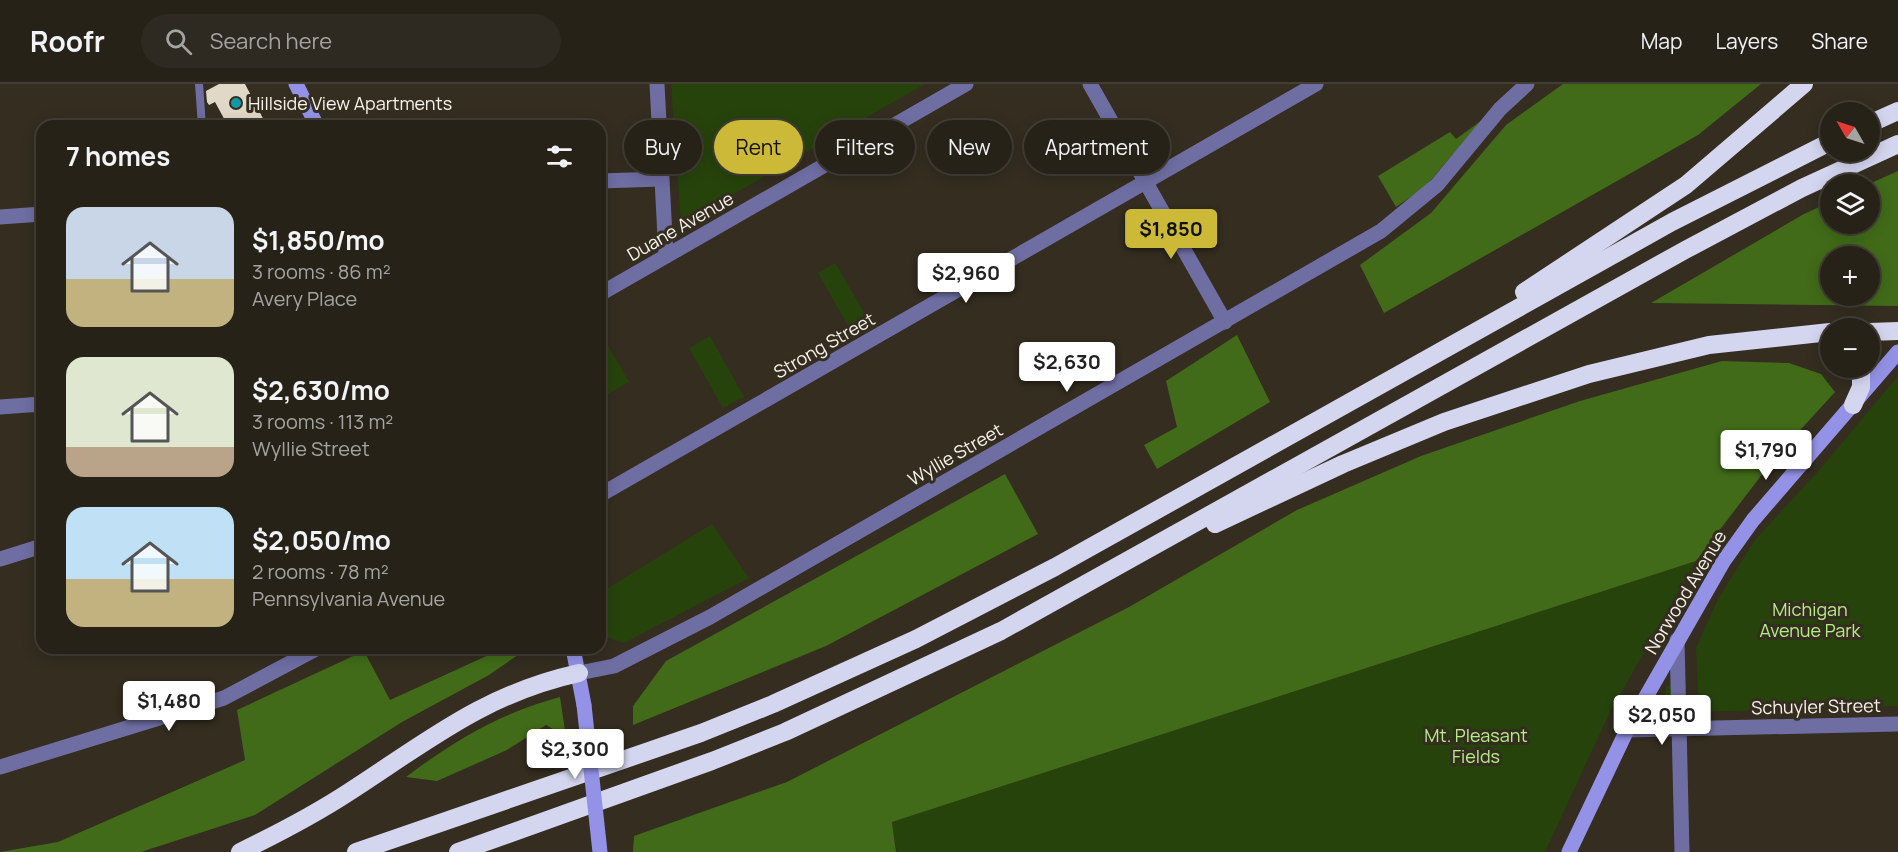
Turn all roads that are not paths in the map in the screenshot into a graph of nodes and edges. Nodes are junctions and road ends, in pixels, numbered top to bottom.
1 (200, 84) edge
2 (296, 84) edge
3 (657, 84) edge
4 (966, 84) edge
5 (1090, 84) edge
6 (1316, 84) edge
7 (1527, 84) edge
8 (1804, 84) edge
9 (1898, 111) edge
10 (1880, 119) edge
11 (202, 120) edge
12 (314, 120) edge
13 (1898, 144) edge
14 (1820, 147) edge
15 (661, 179) junction
16 (606, 182) edge
17 (1146, 183) junction
18 (36, 214) edge
19 (0, 217) edge
20 (666, 256) junction
21 (606, 291) edge
22 (1225, 322) junction
23 (1880, 332) edge
24 (1898, 332) edge
25 (1820, 333) edge
26 (1898, 352) edge
27 (1861, 378) edge
28 (36, 404) edge
29 (1853, 405) junction
30 (1344, 406) junction
31 (0, 407) edge
32 (606, 492) edge
33 (36, 548) edge
34 (1139, 555) junction
35 (0, 559) edge
36 (1677, 640) junction
37 (307, 654) edge
38 (574, 654) edge
39 (579, 673) junction
40 (1898, 724) edge
41 (1678, 728) junction
42 (1627, 730) junction
43 (0, 767) edge
44 (240, 852) edge
45 (356, 852) edge
46 (458, 852) edge
47 (600, 852) edge
48 (1569, 852) edge
49 (1682, 852) edge

1 - 11 lane
2 - 12 street
3 - 15 street
4 - 20 street, Duane Avenue
5 - 17 street
6 - 17 street, Strong Street
7 - 22 street, Wyllie Street
8 - 30 highway
9 - 10 highway
13 - 34 highway
14 - 30 highway
15 - 16 street
15 - 20 street
17 - 22 street
17 - 32 street, Strong Street
18 - 19 street
20 - 21 street, Duane Avenue
22 - 39 street, Wyllie Street
23 - 24 highway
25 - 34 highway
26 - 29 street, Norwood Avenue
27 - 29 highway
28 - 31 street
29 - 36 street, Norwood Avenue
30 - 45 highway
33 - 35 street
34 - 46 highway
36 - 41 street
36 - 42 street, Norwood Avenue
37 - 43 street
38 - 39 street
39 - 44 highway
39 - 47 street, bridge
40 - 41 street, Schuyler Street
41 - 42 street, Schuyler Street
41 - 49 street
42 - 48 street, Norwood Avenue

